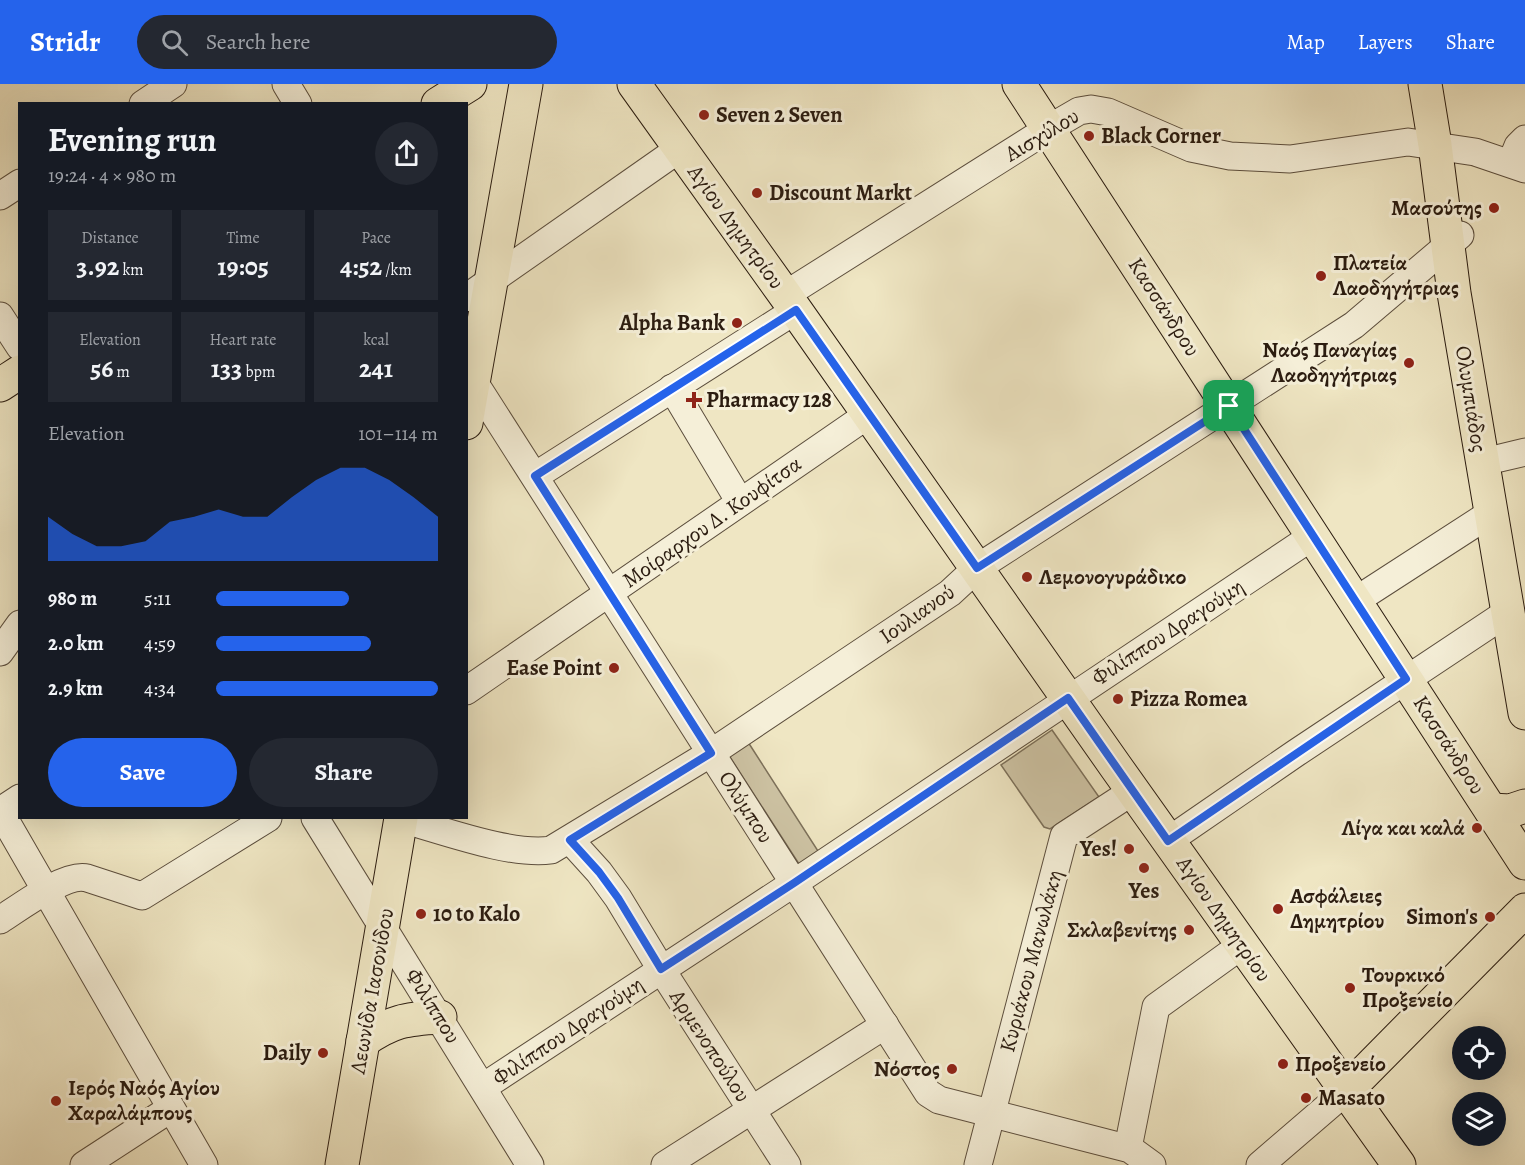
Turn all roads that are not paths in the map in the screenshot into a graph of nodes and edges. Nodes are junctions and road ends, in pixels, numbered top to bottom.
1 (173, 84) edge
2 (286, 84) edge
3 (470, 84) edge
4 (526, 84) edge
5 (634, 84) edge
6 (1019, 84) edge
7 (1425, 84) edge
8 (1439, 84) edge
9 (146, 102) edge
10 (297, 102) edge
11 (441, 102) edge
12 (1048, 129) junction
13 (1525, 139) edge
14 (1442, 146) junction
15 (680, 149) junction
16 (1518, 166) edge
17 (18, 184) edge
18 (0, 196) edge
19 (1454, 240) junction
20 (478, 290) edge
21 (791, 303) junction
22 (0, 316) edge
23 (18, 344) edge
24 (18, 373) edge
25 (470, 375) edge
26 (0, 385) edge
27 (672, 388) junction
28 (468, 399) edge
29 (1229, 406) junction
30 (869, 414) junction
31 (1511, 455) edge
32 (535, 476) junction
33 (740, 502) junction
34 (1491, 513) junction
35 (1313, 536) junction
36 (977, 568) junction
37 (609, 593) junction
38 (1355, 601) junction
39 (1520, 615) edge
40 (18, 627) edge
41 (0, 652) edge
42 (1406, 679) junction
43 (468, 690) edge
44 (1068, 698) junction
45 (1525, 713) edge
46 (711, 753) junction
47 (1133, 791) junction
48 (18, 799) edge
49 (1525, 806) edge
50 (1491, 810) junction
51 (0, 811) edge
52 (266, 819) edge
53 (316, 819) edge
54 (401, 819) edge
55 (405, 819) edge
56 (570, 840) junction
57 (1168, 841) junction
58 (1525, 863) edge
59 (794, 883) junction
60 (47, 891) junction
61 (1525, 910) edge
62 (0, 920) edge
63 (382, 927) junction
64 (1242, 945) junction
65 (661, 969) junction
66 (440, 1017) junction
67 (885, 1025) junction
68 (363, 1041) junction
69 (483, 1087) junction
70 (1346, 1091) junction
71 (170, 1109) junction
72 (751, 1110) junction
73 (991, 1112) junction
74 (1128, 1148) junction
75 (84, 1165) edge
76 (204, 1165) edge
77 (342, 1165) edge
78 (530, 1165) edge
79 (665, 1165) edge
80 (787, 1165) edge
81 (978, 1165) edge
82 (1152, 1165) edge
83 (1260, 1165) edge
84 (1399, 1165) edge

1 - 9 street
2 - 10 street
3 - 11 main road
4 - 20 main road
5 - 15 main road, Αγίου Δημητρίου
6 - 12 main road, Κασσάνδρου
7 - 14 main road, Ολυμπιάδος
8 - 14 main road, Ολυμπιάδος
12 - 14 street, Αισχύλου
12 - 21 street, Αισχύλου
12 - 29 main road, Κασσάνδρου
13 - 16 street
14 - 16 street, Αισχύλου
14 - 19 main road, Ολυμπιάδος
15 - 20 street
15 - 21 main road, Αγίου Δημητρίου
17 - 18 street
19 - 29 street, Ιουλιανού
19 - 31 main road, Ολυμπιάδος
19 - 34 main road, Ολυμπιάδος
20 - 25 main road
21 - 27 street, Αισχύλου
21 - 30 main road, Αγίου Δημητρίου
22 - 23 street
24 - 26 main road
25 - 28 main road
25 - 32 street, Ολύμπου
27 - 32 street, Αισχύλου
27 - 33 street
29 - 35 main road, Κασσάνδρου
29 - 36 street, Ιουλιανού
30 - 33 street, Μοίραρχου Δ. Κουφίτσα
30 - 36 main road, Αγίου Δημητρίου
31 - 39 main road, Ολυμπιάδος
32 - 37 street, Ολύμπου
33 - 37 street, Μοίραρχου Δ. Κουφίτσα
34 - 38 street
34 - 39 main road, Ολυμπιάδος
35 - 38 main road, Κασσάνδρου
35 - 44 street, Φιλίππου Δραγούμη
36 - 44 main road, Αγίου Δημητρίου
36 - 46 street, Ιουλιανού
37 - 43 street, Μοίραρχου Δ. Κουφίτσα
37 - 46 street, Ολύμπου
38 - 42 main road, Κασσάνδρου
39 - 42 street
39 - 45 main road, Ολυμπιάδος
40 - 41 street
42 - 50 main road, Κασσάνδρου
42 - 57 street
44 - 47 main road, Αγίου Δημητρίου
44 - 59 street, Φιλίππου Δραγούμη
46 - 56 street, Ιουλιανού
46 - 59 street, Ολύμπου
47 - 57 main road, Αγίου Δημητρίου
47 - 73 street, Κυριάκου Μανωλάκη
48 - 51 street
49 - 50 main road
50 - 58 main road, Κασσάνδρου
51 - 60 street
52 - 60 street
53 - 63 street, Φιλίππου
54 - 63 main road, Λεωνίδα Ιασονίδου
55 - 56 street, Ιουλιανού
56 - 65 street, Αρμενοπούλου
57 - 64 main road, Αγίου Δημητρίου
59 - 65 street, Φιλίππου Δραγούμη
59 - 67 street, Ολύμπου
60 - 62 street
60 - 71 street
61 - 70 main road
63 - 66 street, Φιλίππου
63 - 68 main road, Λεωνίδα Ιασονίδου
64 - 70 main road, Αγίου Δημητρίου
64 - 74 street
65 - 69 street, Φιλίππου Δραγούμη
65 - 72 street, Αρμενοπούλου
66 - 68 main road
66 - 69 street, Φιλίππου
67 - 72 street
67 - 73 street, Ολύμπου
68 - 77 main road, Λεωνίδα Ιασονίδου
69 - 78 street, Φιλίππου
70 - 83 street
70 - 84 main road, Αγίου Δημητρίου
71 - 75 street
71 - 76 street
72 - 79 street
72 - 80 street, Αρμενοπούλου
73 - 74 street
73 - 81 street, Κυριάκου Μανωλάκη
74 - 82 street

